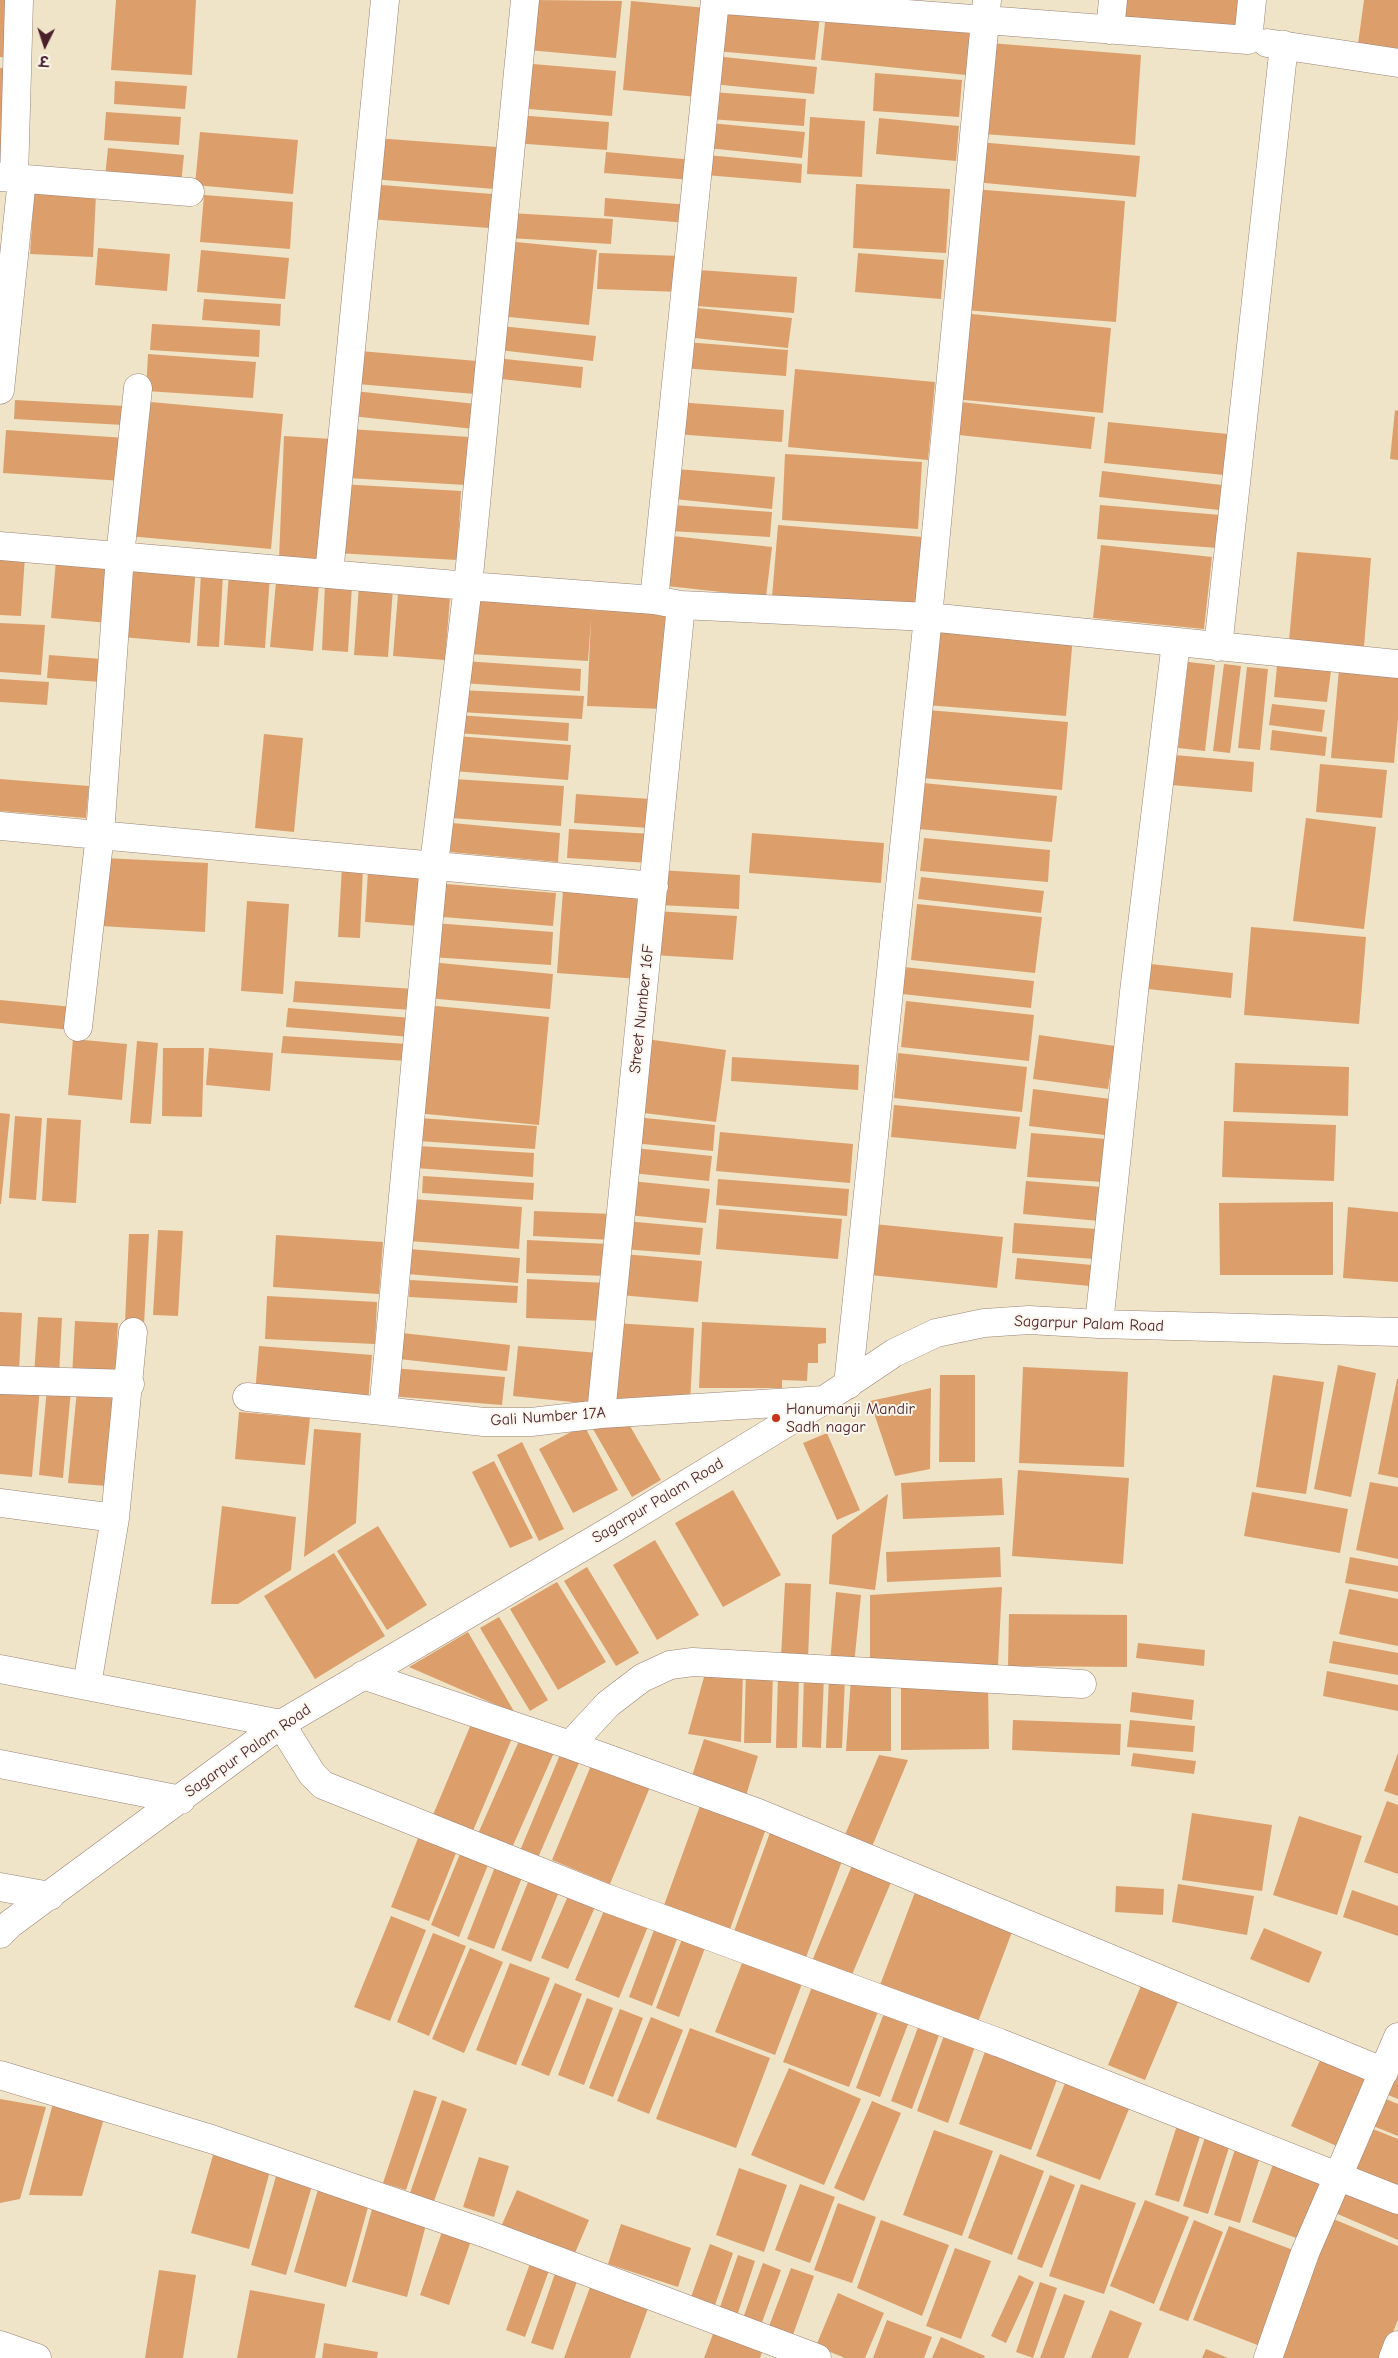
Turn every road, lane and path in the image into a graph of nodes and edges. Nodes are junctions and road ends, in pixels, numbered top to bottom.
1 (19, 0) edge
2 (385, 0) edge
3 (526, 0) edge
4 (715, 0) edge
5 (724, 0) edge
6 (1113, 0) edge
7 (1252, 0) edge
8 (985, 10) edge
9 (1110, 30) junction
10 (1248, 40) junction
11 (1284, 45) junction
12 (1398, 63) edge
13 (12, 178) edge
14 (190, 192) dead end
15 (138, 388) dead end
16 (0, 390) edge
17 (0, 546) edge
18 (120, 556) junction
19 (329, 574) junction
20 (468, 586) junction
21 (654, 600) junction
22 (681, 605) junction
23 (928, 617) junction
24 (1176, 642) junction
25 (1218, 647) junction
26 (1398, 664) edge
27 (0, 826) edge
28 (100, 834) junction
29 (434, 864) junction
30 (654, 886) junction
31 (78, 1027) dead end
32 (1099, 1324) junction
33 (133, 1332) dead end
34 (1398, 1332) edge
35 (0, 1380) edge
36 (130, 1384) junction
37 (848, 1385) junction
38 (248, 1398) dead end
39 (824, 1400) junction
40 (383, 1411) junction
41 (602, 1414) junction
42 (0, 1503) edge
43 (115, 1518) junction
44 (0, 1669) edge
45 (363, 1675) junction
46 (1082, 1684) dead end
47 (87, 1685) junction
48 (281, 1724) junction
49 (570, 1745) junction
50 (0, 1764) edge
51 (180, 1800) junction
52 (0, 1887) edge
53 (50, 1896) junction
54 (0, 1934) edge
55 (1398, 2037) edge
56 (1384, 2072) junction
57 (0, 2075) edge
58 (1337, 2175) junction
59 (1398, 2200) edge
60 (0, 2345) edge
61 (1398, 2345) edge
62 (37, 2358) edge
63 (817, 2358) edge
64 (1268, 2358) edge
65 (1393, 2358) edge

1 - 13 street
2 - 19 street
3 - 20 street
4 - 21 street
5 - 8 street
6 - 9 street
7 - 10 street
8 - 9 street
8 - 23 street
9 - 10 street
10 - 11 street
11 - 12 street
11 - 25 street
13 - 14 street
13 - 16 street
15 - 18 street
17 - 18 street
18 - 19 street
18 - 28 street
19 - 20 street
20 - 21 street
20 - 29 street
21 - 22 street
22 - 23 street
22 - 30 street, Street Number 16F
23 - 24 street
23 - 37 street
24 - 25 street
24 - 32 street
25 - 26 street
27 - 28 street
28 - 29 street
28 - 31 street
29 - 30 street
29 - 40 street
30 - 41 street, Street Number 16F
32 - 34 street, Sagarpur Palam Road
32 - 37 street, Sagarpur Palam Road
33 - 36 street
35 - 36 street
36 - 43 street
37 - 39 street, Sagarpur Palam Road
38 - 40 street, Gali Number 17A
39 - 41 street, Gali Number 17A
39 - 45 street, Sagarpur Palam Road
40 - 41 street, Gali Number 17A
42 - 43 street
43 - 47 street
44 - 47 street
45 - 48 street, Sagarpur Palam Road
45 - 49 street
46 - 49 street
47 - 48 street
48 - 51 street, Sagarpur Palam Road
48 - 58 street
49 - 56 street
50 - 51 street
51 - 53 street, Sagarpur Palam Road
52 - 53 street
53 - 54 street, Sagarpur Palam Road
55 - 56 street
56 - 58 street
57 - 63 street
58 - 59 street
58 - 64 street
60 - 62 street
61 - 65 street

